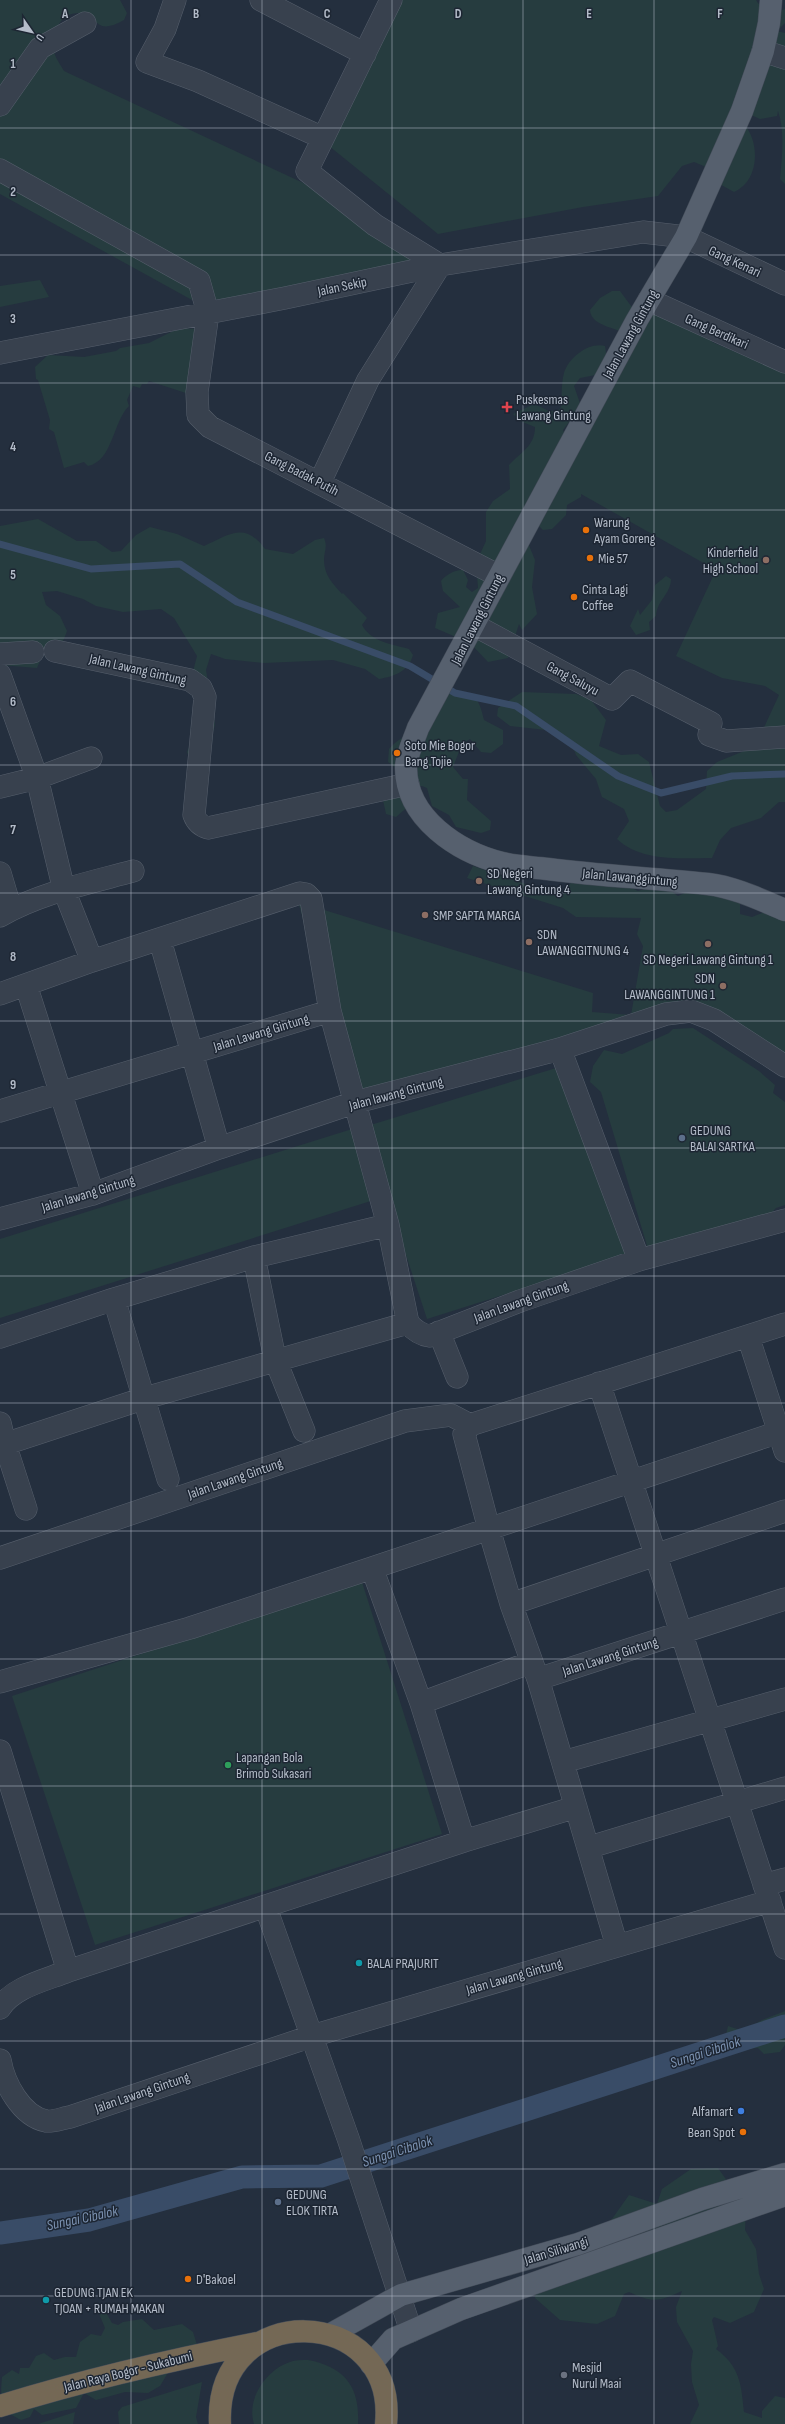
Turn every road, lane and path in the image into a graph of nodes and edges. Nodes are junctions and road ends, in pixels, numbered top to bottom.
1 (175, 0) edge
2 (260, 0) edge
3 (391, 0) edge
4 (771, 0) edge
5 (85, 23) dead end
6 (763, 51) junction
7 (365, 54) junction
8 (785, 58) edge
9 (0, 105) edge
10 (323, 138) junction
11 (0, 170) edge
12 (686, 237) junction
13 (440, 265) junction
14 (785, 284) edge
15 (649, 300) junction
16 (208, 313) junction
17 (0, 353) edge
18 (785, 362) edge
19 (320, 482) junction
20 (499, 576) junction
21 (474, 625) junction
22 (55, 651) dead end
23 (33, 652) dead end
24 (0, 654) edge
25 (0, 675) edge
26 (447, 676) joint
27 (785, 737) edge
28 (91, 758) dead end
29 (36, 778) junction
30 (408, 784) junction
31 (0, 787) edge
32 (133, 871) dead end
33 (0, 874) edge
34 (64, 890) junction
35 (785, 910) edge
36 (5, 913) edge
37 (160, 940) junction
38 (92, 961) junction
39 (26, 986) junction
40 (0, 994) edge
41 (330, 1011) junction
42 (560, 1049) junction
43 (192, 1053) junction
44 (785, 1066) edge
45 (61, 1093) junction
46 (356, 1102) junction
47 (0, 1111) edge
48 (220, 1148) junction
49 (93, 1194) junction
50 (0, 1219) edge
51 (785, 1220) edge
52 (388, 1225) junction
53 (254, 1257) junction
54 (639, 1260) junction
55 (114, 1299) junction
56 (408, 1323) junction
57 (785, 1324) edge
58 (439, 1332) junction
59 (748, 1336) junction
60 (0, 1337) edge
61 (276, 1359) junction
62 (457, 1377) dead end
63 (599, 1383) junction
64 (145, 1398) junction
65 (0, 1423) edge
66 (470, 1425) junction
67 (304, 1432) dead end
68 (782, 1441) edge
69 (3, 1446) edge
70 (168, 1479) dead end
71 (631, 1481) junction
72 (26, 1510) dead end
73 (785, 1511) edge
74 (489, 1529) junction
75 (656, 1555) junction
76 (0, 1558) edge
77 (372, 1568) junction
78 (785, 1599) edge
79 (512, 1604) junction
80 (682, 1633) junction
81 (535, 1671) junction
82 (0, 1682) edge
83 (785, 1699) edge
84 (420, 1703) junction
85 (710, 1720) junction
86 (0, 1751) edge
87 (563, 1762) junction
88 (785, 1788) edge
89 (737, 1802) junction
90 (576, 1807) junction
91 (464, 1841) junction
92 (590, 1847) junction
93 (785, 1879) edge
94 (767, 1893) junction
95 (266, 1908) junction
96 (617, 1946) junction
97 (785, 1948) edge
98 (68, 1971) junction
99 (0, 2008) edge
100 (312, 2036) junction
101 (0, 2062) edge
102 (785, 2174) edge
103 (785, 2195) edge
104 (401, 2295) junction
105 (411, 2331) junction
106 (331, 2334) junction
107 (258, 2343) junction
108 (371, 2364) junction
109 (0, 2406) edge
110 (220, 2424) edge
111 (386, 2424) edge

1 - 10 street
2 - 7 street
3 - 7 street
4 - 6 main road, Jalan Lawang Gintung
5 - 9 street
6 - 8 street
6 - 12 main road, Jalan Lawang Gintung
7 - 10 street
10 - 13 street
11 - 16 street
12 - 13 street, Jalan Sekip
12 - 14 street, Gang Kenari
12 - 15 main road, Jalan Lawang Gintung
13 - 16 street, Jalan Sekip
13 - 19 street
15 - 18 street, Gang Berdikari
15 - 20 main road, Jalan Lawang Gintung
16 - 17 street, Jalan Sekip
16 - 19 street, Gang Badak Putih
19 - 20 street, Gang Badak Putih
20 - 21 main road, Jalan Lawang Gintung
21 - 26 main road, Jalan Lawang Gintung
21 - 27 street, Gang Saluyu
22 - 30 street, Jalan Lawang Gintung
23 - 24 street
25 - 29 street
26 - 30 main road, Jalan Lawanggintung
28 - 29 street
29 - 31 street
29 - 34 street
30 - 35 main road, Jalan Lawanggintung
32 - 34 street
33 - 36 street
34 - 36 street
34 - 38 street
37 - 38 street, Jalan Lawang Gintung
37 - 41 street, Jalan Lawang Gintung
37 - 43 street
38 - 39 street, Jalan Lawang Gintung
39 - 40 street, Jalan Lawang Gintung
39 - 45 street, Jalan Lawang Gintung
41 - 43 street, Jalan Lawang Gintung
41 - 46 street, Jalan Lawang Gintung
42 - 44 street, Jalan lawang Gintung
42 - 46 street, Jalan lawang Gintung
42 - 54 street
43 - 45 street, Jalan Lawang Gintung
43 - 48 street
45 - 47 street, Jalan Lawang Gintung
45 - 49 street, Jalan Lawang Gintung
46 - 48 street, Jalan lawang Gintung
46 - 52 street, Jalan Lawang Gintung
48 - 49 street, Jalan lawang Gintung
49 - 50 street, Jalan lawang Gintung
51 - 54 street, Jalan Lawang Gintung
52 - 53 street
52 - 56 street, Jalan Lawang Gintung
53 - 55 street
53 - 61 street
54 - 58 street, Jalan Lawang Gintung
55 - 60 street
55 - 64 street, Jalan Lawang Gintung
56 - 58 street, Jalan Lawang Gintung
56 - 61 street
57 - 59 street
58 - 62 street
59 - 63 street
59 - 68 street
61 - 64 street
61 - 67 street
63 - 66 street
63 - 71 street
64 - 69 street
64 - 70 street, Jalan Lawang Gintung
65 - 69 street
66 - 74 street
66 - 76 street, Jalan Lawang Gintung
68 - 71 street
69 - 72 street
71 - 74 street
71 - 75 street
73 - 75 street
74 - 77 street
74 - 79 street
75 - 79 street
75 - 80 street
77 - 82 street
77 - 84 street
78 - 80 street, Jalan Lawang Gintung
79 - 81 street
80 - 81 street, Jalan Lawang Gintung
80 - 85 street
81 - 84 street, Jalan Lawang Gintung
81 - 87 street
83 - 85 street
84 - 91 street
85 - 87 street
85 - 89 street
86 - 98 street
87 - 90 street
88 - 89 street
89 - 92 street
89 - 94 street
90 - 91 street
90 - 92 street
91 - 95 street
92 - 96 street
93 - 94 street
94 - 96 street, Jalan Lawang Gintung
94 - 97 street
95 - 98 street
95 - 100 street
96 - 100 street, Jalan Lawang Gintung
98 - 99 street
100 - 101 street, Jalan Lawang Gintung
100 - 104 street
102 - 104 main road, Jalan Siliwangi
103 - 105 main road, Jalan Siliwangi
104 - 105 street
104 - 106 main road, Jalan Siliwangi
105 - 108 main road, Jalan Siliwangi
106 - 107 highway
106 - 108 highway
107 - 109 highway, Jalan Raya Bogor - Sukabumi
107 - 110 highway
108 - 111 highway

